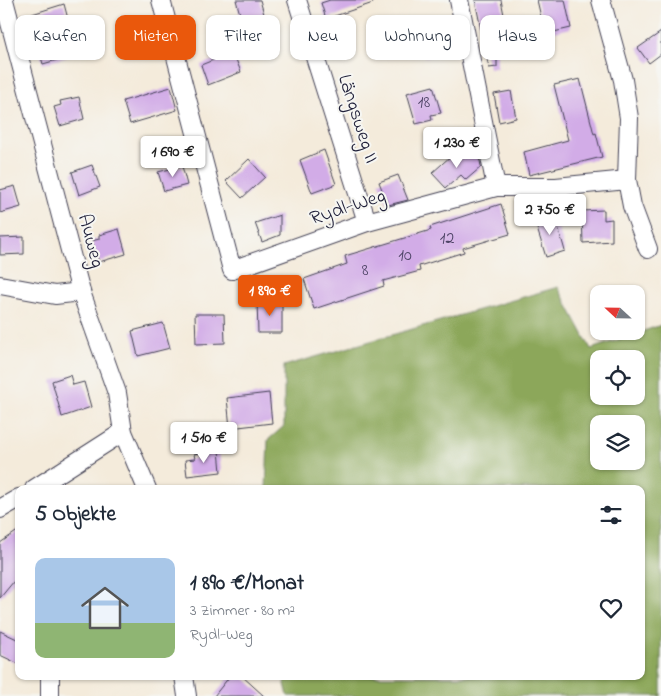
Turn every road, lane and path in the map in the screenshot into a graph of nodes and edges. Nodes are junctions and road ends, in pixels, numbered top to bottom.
1 (4, 0) edge
2 (161, 0) edge
3 (297, 0) edge
4 (459, 0) edge
5 (601, 0) edge
6 (627, 180) junction
7 (496, 187) junction
8 (367, 222) junction
9 (648, 249) dead end
10 (0, 284) edge
11 (81, 292) junction
12 (123, 432) junction
13 (40, 485) edge
14 (145, 485) edge
15 (15, 500) edge
16 (0, 509) edge
17 (50, 680) edge
18 (185, 680) edge
19 (50, 696) edge
20 (187, 696) edge

1 - 11 street, Auweg
2 - 8 street, Rydl-Weg
3 - 8 street, Längsweg II
4 - 7 street
5 - 6 street
6 - 7 street, Rydl-Weg
6 - 9 street
7 - 8 street, Rydl-Weg
10 - 11 street
11 - 12 street, Auweg
12 - 13 street
12 - 14 street, Auweg
15 - 16 street
17 - 19 street
18 - 20 street

